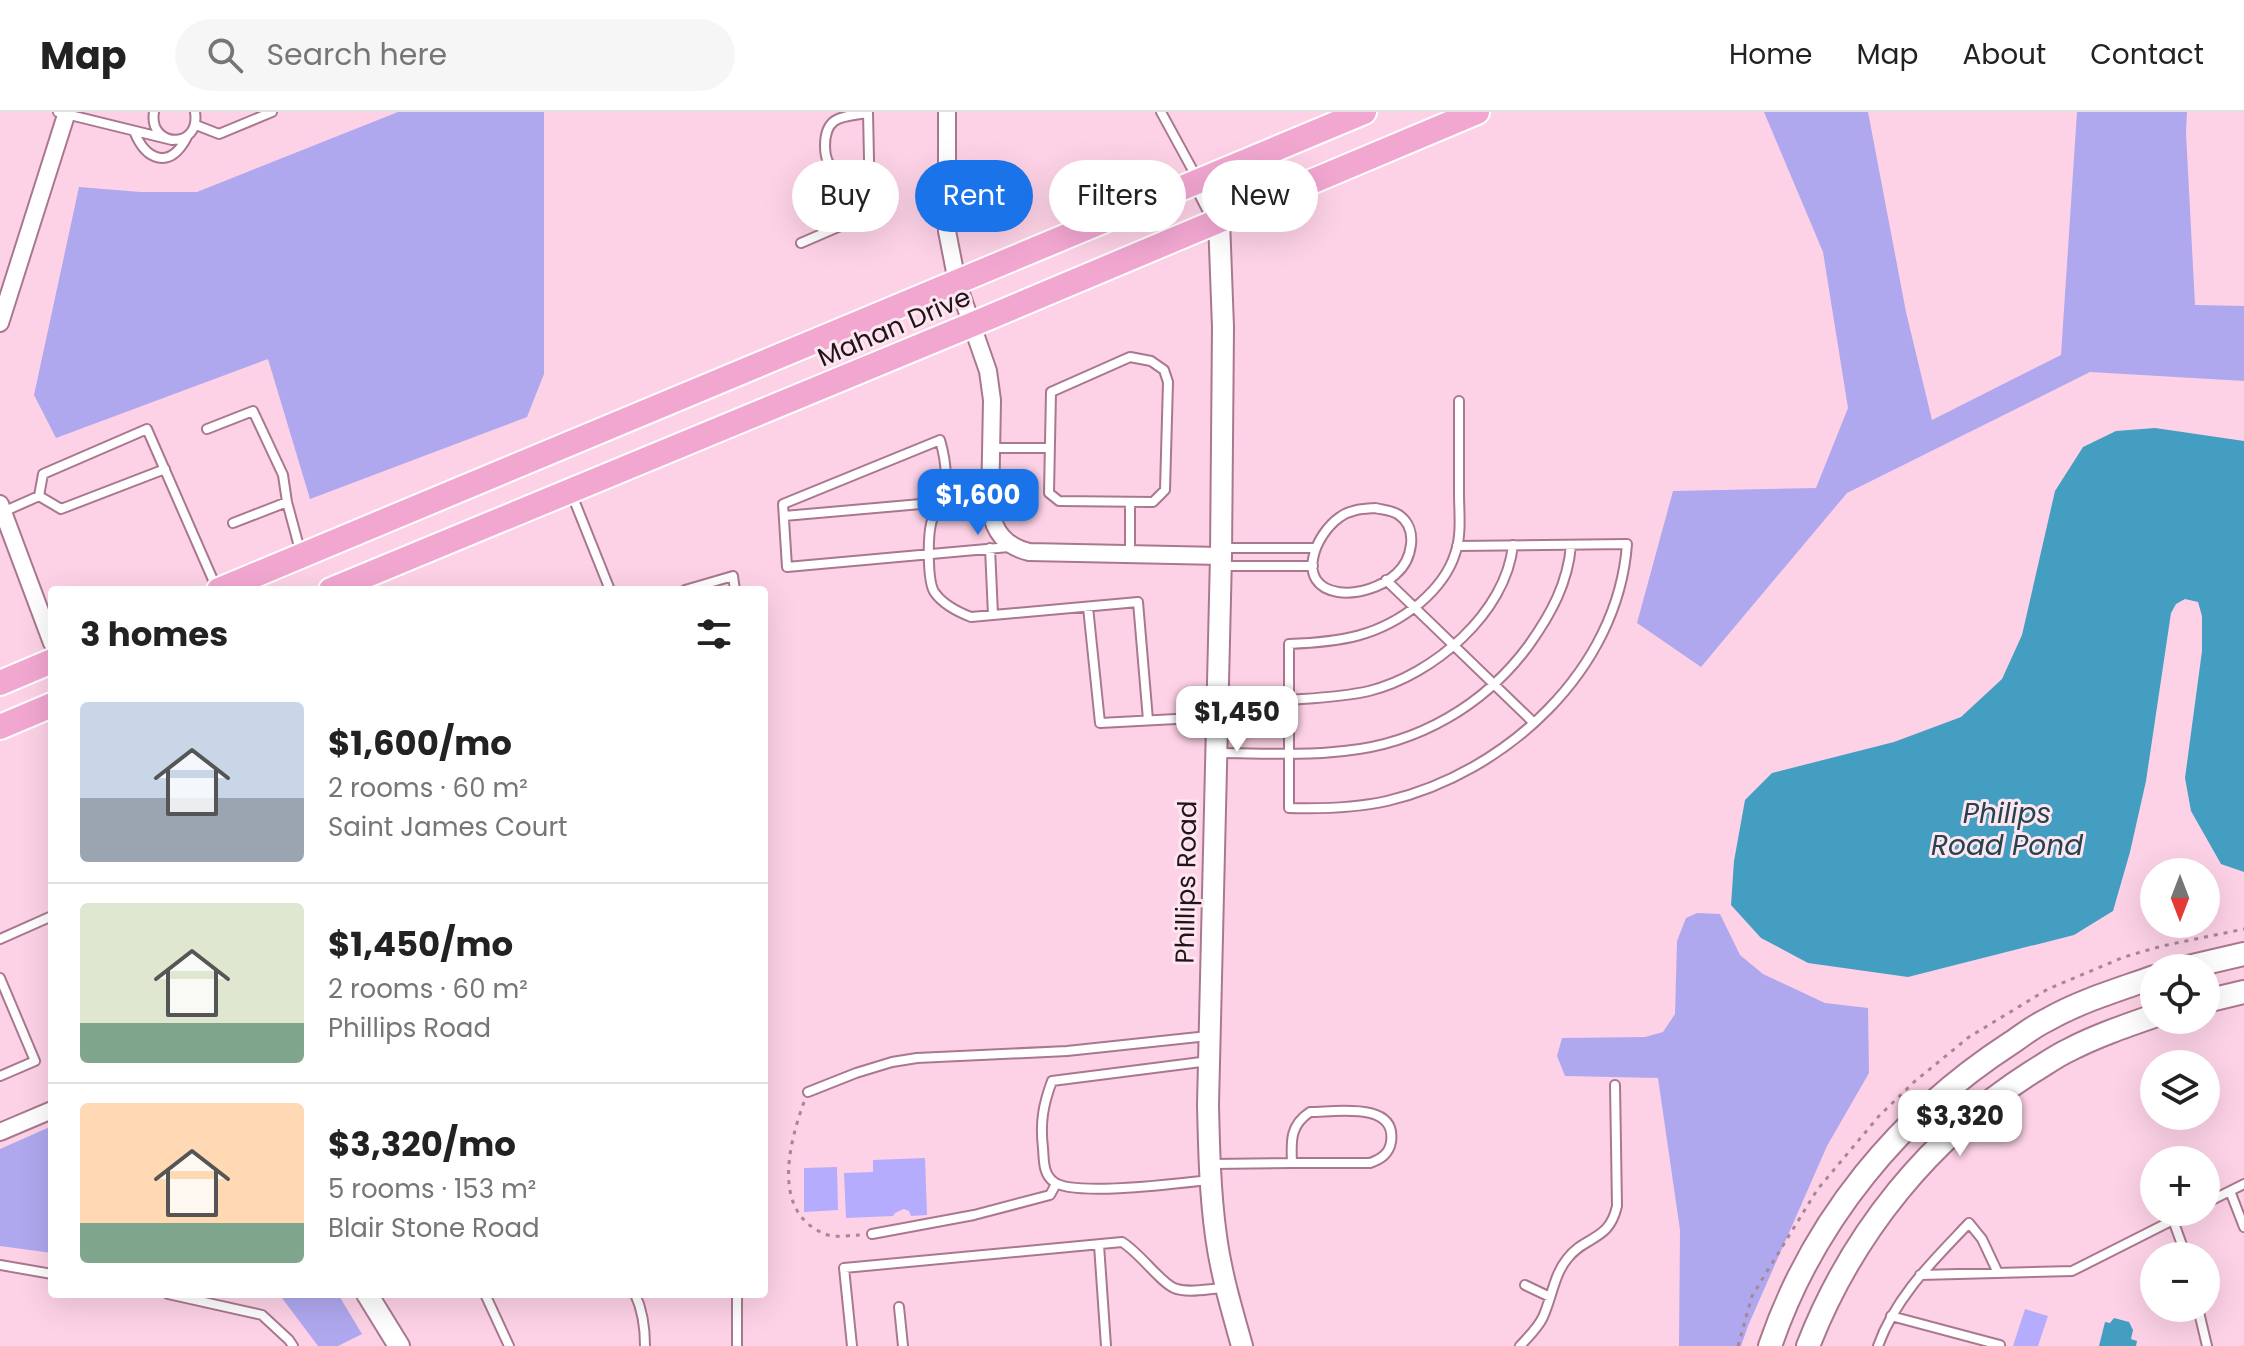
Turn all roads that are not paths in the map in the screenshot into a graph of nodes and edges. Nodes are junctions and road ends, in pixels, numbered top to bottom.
1 (154, 112) edge
2 (195, 112) edge
3 (272, 112) edge
4 (868, 112) edge
5 (947, 112) edge
6 (1161, 112) edge
7 (1364, 112) edge
8 (1477, 112) edge
9 (63, 113) edge
10 (196, 125) junction
11 (134, 131) junction
12 (187, 137) junction
13 (172, 140) junction
14 (826, 160) edge
15 (869, 160) edge
16 (1318, 179) edge
17 (1199, 181) junction
18 (1202, 187) edge
19 (1202, 227) edge
20 (826, 232) edge
21 (1219, 232) edge
22 (801, 243) dead end
23 (957, 282) junction
24 (0, 323) edge
25 (971, 325) junction
26 (1459, 401) dead end
27 (632, 417) junction
28 (207, 429) dead end
29 (991, 448) junction
30 (1050, 448) junction
31 (649, 458) junction
32 (165, 469) junction
33 (570, 490) junction
34 (39, 496) junction
35 (287, 502) junction
36 (1130, 502) junction
37 (1, 508) edge
38 (936, 511) junction
39 (784, 516) junction
40 (233, 523) dead end
41 (342, 537) junction
42 (1513, 545) junction
43 (1571, 545) junction
44 (1013, 546) junction
45 (1457, 546) junction
46 (990, 548) junction
47 (1315, 548) junction
48 (929, 554) junction
49 (1130, 554) junction
50 (301, 555) junction
51 (1220, 557) junction
52 (1313, 566) junction
53 (1386, 580) junction
54 (356, 585) edge
55 (216, 586) edge
56 (227, 586) edge
57 (608, 586) edge
58 (699, 586) edge
59 (734, 586) edge
60 (1088, 607) junction
61 (1414, 607) junction
62 (993, 615) junction
63 (48, 632) edge
64 (1453, 645) junction
65 (48, 663) edge
66 (0, 683) edge
67 (1494, 685) junction
68 (1289, 700) junction
69 (48, 707) edge
70 (1216, 717) junction
71 (1148, 720) junction
72 (1534, 723) junction
73 (0, 727) edge
74 (1215, 753) junction
75 (1289, 753) junction
76 (48, 918) edge
77 (0, 939) edge
78 (2244, 954) edge
79 (2220, 960) edge
80 (0, 978) edge
81 (2140, 982) edge
82 (2244, 992) edge
83 (2220, 998) edge
84 (2140, 1021) edge
85 (1209, 1036) junction
86 (1209, 1061) junction
87 (0, 1076) edge
88 (1615, 1085) dead end
89 (808, 1092) road end
90 (48, 1112) edge
91 (0, 1132) edge
92 (1292, 1163) junction
93 (1210, 1172) junction
94 (1056, 1184) junction
95 (2244, 1184) edge
96 (2230, 1191) junction
97 (2220, 1196) edge
98 (2161, 1226) edge
99 (2244, 1227) edge
100 (872, 1234) road end
101 (1099, 1245) junction
102 (0, 1265) edge
103 (48, 1273) edge
104 (1998, 1273) junction
105 (1920, 1275) junction
106 (1525, 1285) dead end
107 (1226, 1287) junction
108 (1550, 1297) junction
109 (186, 1298) edge
110 (369, 1298) edge
111 (487, 1298) edge
112 (637, 1298) edge
113 (737, 1298) edge
114 (899, 1307) dead end
115 (1891, 1316) junction
116 (2201, 1322) edge
117 (2000, 1345) edge
118 (293, 1346) edge
119 (399, 1346) edge
120 (509, 1346) edge
121 (645, 1346) edge
122 (737, 1346) edge
123 (852, 1346) edge
124 (903, 1346) edge
125 (1106, 1346) edge
126 (1242, 1346) edge
127 (1520, 1346) edge
128 (1770, 1346) edge
129 (1808, 1346) edge
130 (1878, 1346) edge
131 (2207, 1346) edge

1 - 13 lane
2 - 10 lane
3 - 10 lane
4 - 14 lane
4 - 15 lane
5 - 23 street
6 - 17 lane
7 - 17 main road, Mahan Drive
8 - 16 main road, Mahan Drive
9 - 11 lane
9 - 24 street
10 - 12 lane
11 - 12 lane
11 - 13 lane
12 - 13 lane
17 - 18 street, Phillips Road
17 - 23 main road, Mahan Drive
19 - 25 main road, Mahan Drive
20 - 22 lane
21 - 51 street, Phillips Road
23 - 25 street
23 - 27 main road, Mahan Drive
25 - 29 street
25 - 31 main road, Mahan Drive
26 - 45 lane
27 - 31 main road
27 - 41 main road, Mahan Drive
28 - 35 lane
29 - 30 lane
29 - 44 street
30 - 36 lane
30 - 36 lane
31 - 33 main road, Mahan Drive
32 - 34 lane
32 - 34 lane
32 - 55 lane
33 - 54 main road, Mahan Drive
33 - 57 lane
34 - 37 lane
35 - 40 lane
35 - 50 lane
36 - 49 lane
37 - 63 street
38 - 39 lane
38 - 39 lane
38 - 48 lane
39 - 48 lane
41 - 50 main road, Mahan Drive
41 - 54 main road
42 - 43 lane
42 - 45 lane
42 - 64 lane
43 - 67 lane
43 - 72 lane
44 - 46 lane
44 - 49 street
45 - 61 lane
46 - 48 lane
46 - 62 lane
47 - 51 lane
47 - 52 lane
47 - 53 lane
48 - 62 lane
49 - 51 street
50 - 56 main road, Mahan Drive
51 - 52 lane
51 - 70 street, Phillips Road
52 - 53 lane
53 - 61 lane
58 - 59 lane
60 - 62 lane
60 - 71 lane
60 - 71 lane
61 - 64 lane
61 - 68 lane
64 - 67 lane
64 - 68 lane
65 - 66 main road
67 - 72 lane
67 - 75 lane
68 - 75 lane
69 - 73 main road
70 - 71 lane
70 - 74 street, Phillips Road
72 - 75 lane
74 - 75 lane
74 - 85 street, Phillips Road
76 - 77 lane
78 - 79 main road
80 - 87 lane
81 - 128 main road
82 - 83 main road
84 - 129 main road
85 - 86 street, Phillips Road
85 - 89 lane
86 - 93 street, Phillips Road
86 - 94 lane
88 - 108 lane
90 - 91 street
92 - 92 lane
92 - 93 lane
93 - 94 lane
93 - 107 street, Phillips Road
94 - 100 lane
95 - 96 lane
96 - 97 lane
96 - 99 lane
98 - 104 lane
101 - 107 lane
101 - 123 lane
101 - 125 lane
102 - 103 lane
104 - 105 lane
104 - 105 lane
105 - 115 lane
106 - 108 lane
107 - 126 street, Phillips Road
108 - 127 lane
109 - 118 lane
110 - 119 street
111 - 120 lane
112 - 121 lane
113 - 122 lane
114 - 124 lane
115 - 117 lane
115 - 130 lane
116 - 131 lane

